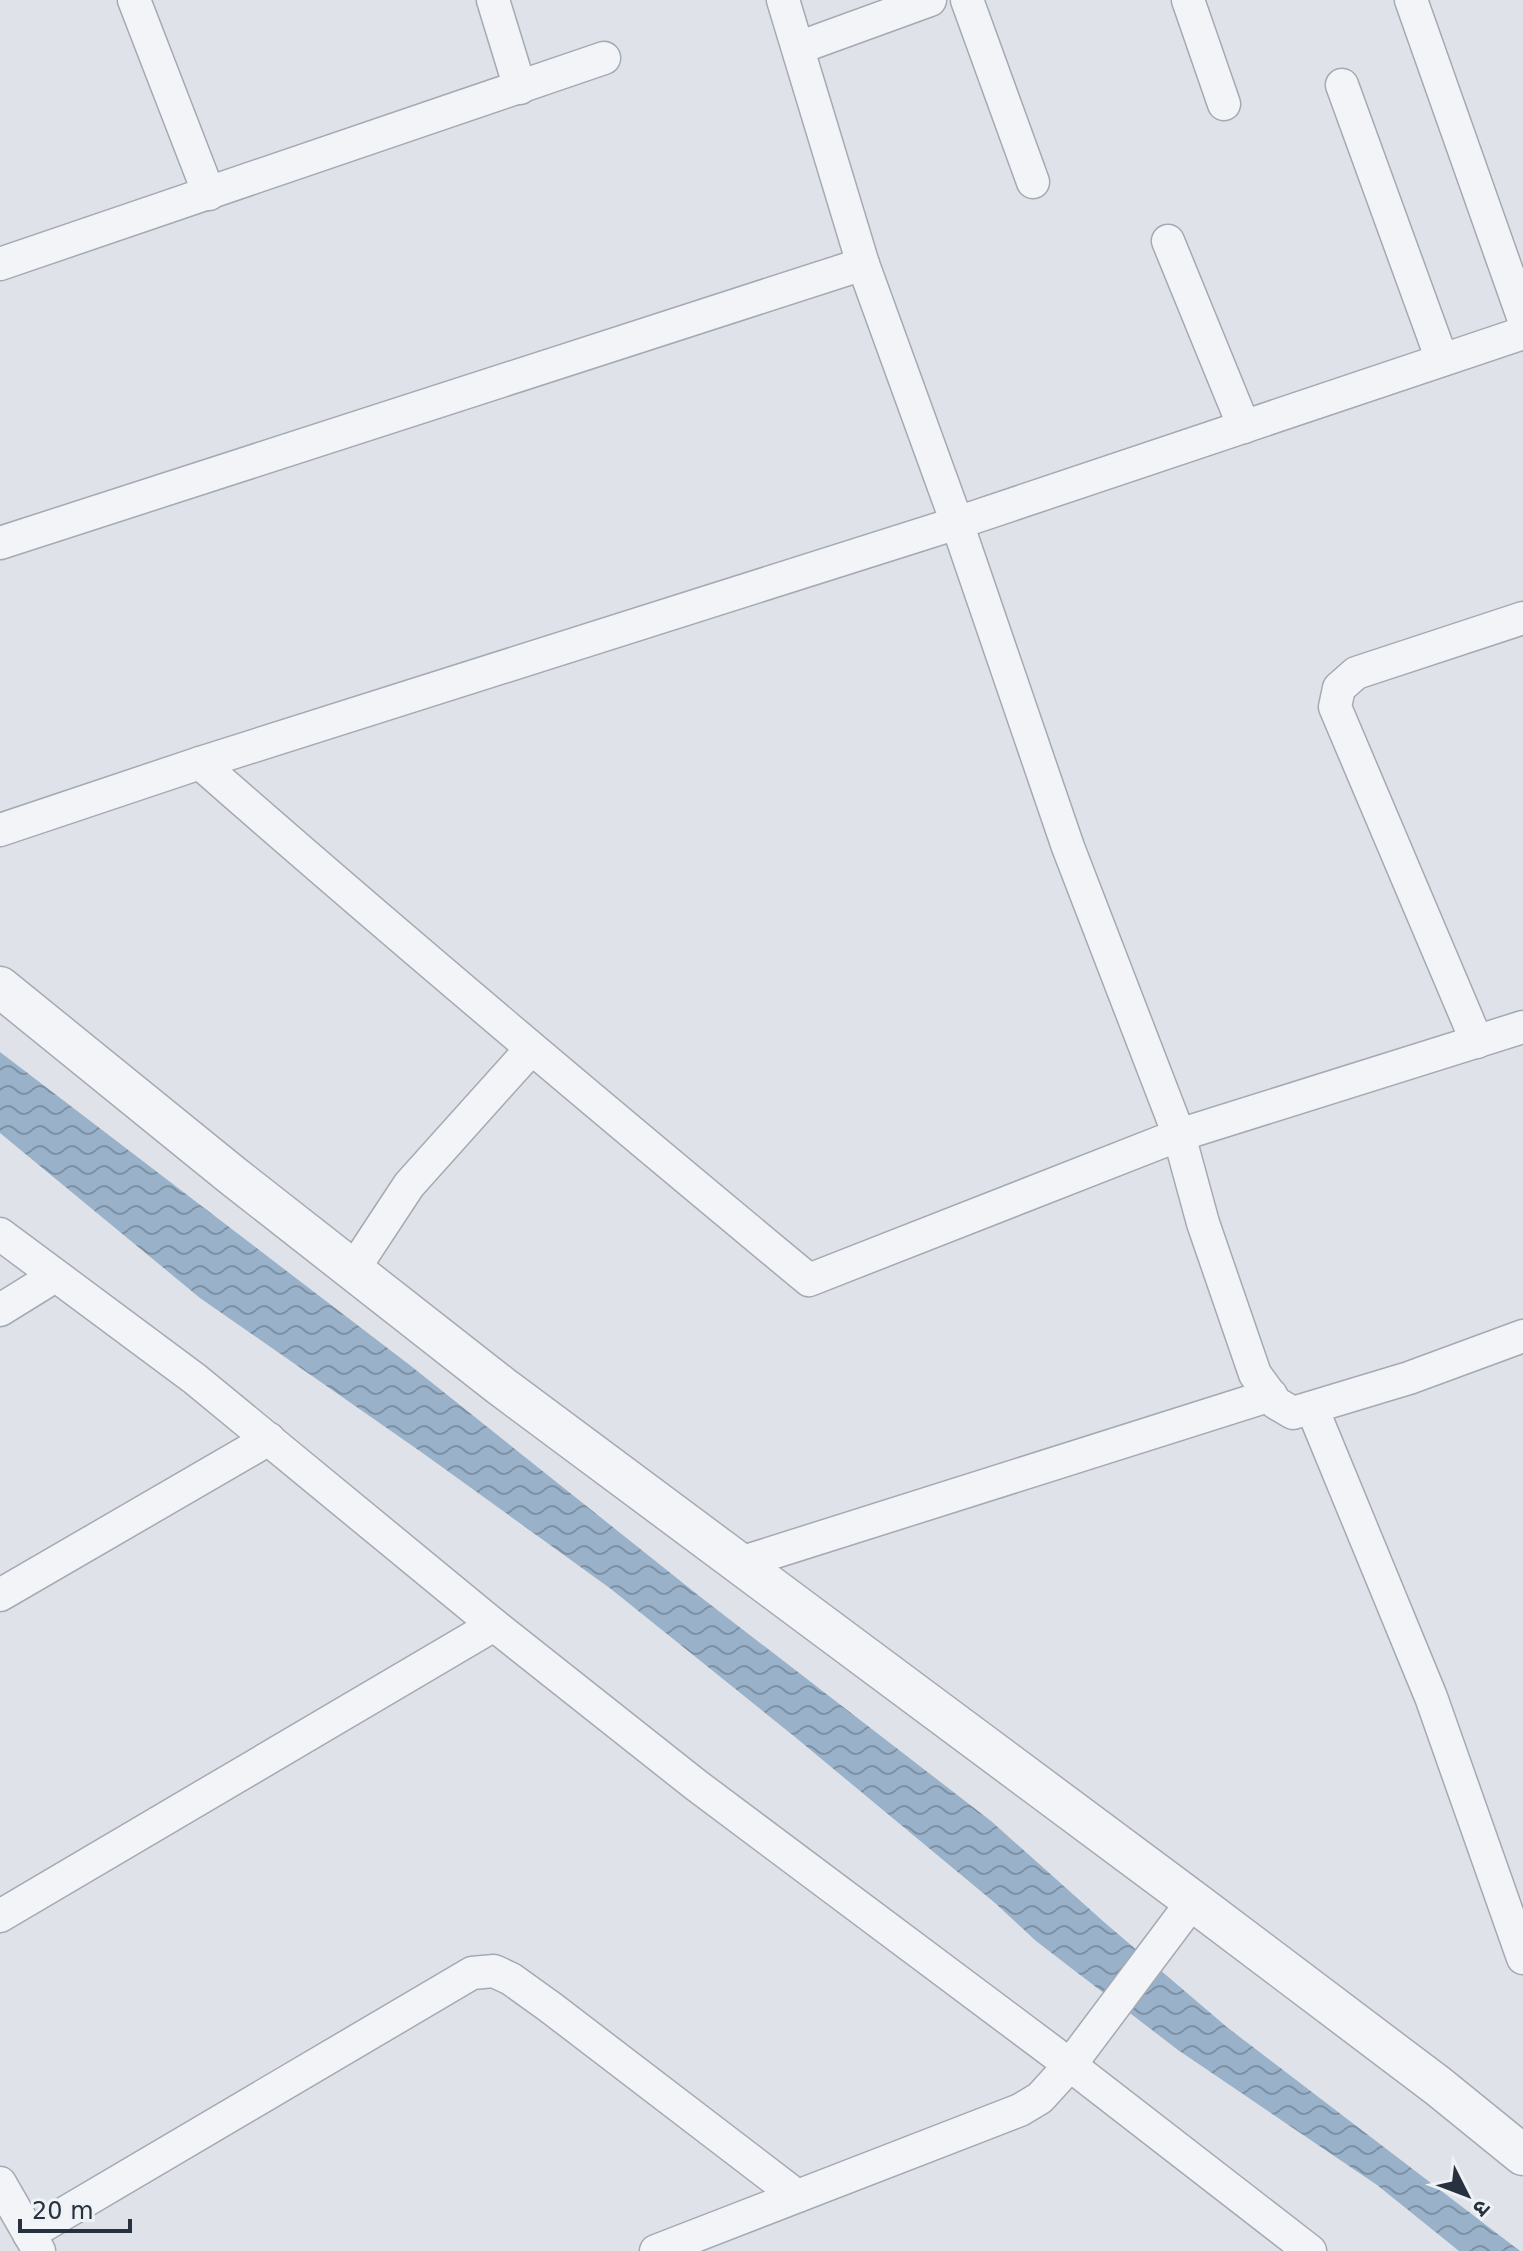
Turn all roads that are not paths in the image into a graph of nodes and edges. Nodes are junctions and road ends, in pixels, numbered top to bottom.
1 (493, 0) edge
2 (783, 0) edge
3 (930, 0) edge
4 (967, 0) edge
5 (1188, 0) edge
6 (1411, 0) edge
7 (139, 1) edge
8 (798, 48) junction
9 (604, 58) dead end
10 (1342, 85) dead end
11 (520, 88) junction
12 (1224, 104) dead end
13 (1033, 182) dead end
14 (209, 194) junction
15 (1168, 241) dead end
16 (0, 264) edge
17 (863, 264) junction
18 (1523, 317) edge
19 (1523, 333) edge
20 (1442, 360) junction
21 (1244, 427) junction
22 (957, 523) junction
23 (0, 543) edge
24 (1523, 618) edge
25 (200, 763) junction
26 (0, 830) edge
27 (0, 987) edge
28 (1523, 1027) edge
29 (1477, 1042) junction
30 (531, 1049) junction
31 (1179, 1135) junction
32 (0, 1234) edge
33 (353, 1270) junction
34 (55, 1276) junction
35 (0, 1310) edge
36 (1523, 1336) edge
37 (1271, 1395) junction
38 (1312, 1408) junction
39 (269, 1439) junction
40 (740, 1563) junction
41 (3, 1588) edge
42 (494, 1625) junction
43 (1193, 1901) junction
44 (0, 1916) edge
45 (1523, 1958) edge
46 (1070, 2065) junction
47 (1522, 2150) edge
48 (0, 2183) edge
49 (797, 2196) junction
50 (34, 2242) edge
51 (656, 2251) edge
52 (1310, 2251) edge

1 - 11 street
2 - 8 street
3 - 8 street
4 - 13 street
5 - 12 street
6 - 18 street
7 - 14 street
8 - 17 street
9 - 11 street
10 - 20 street
11 - 14 street
14 - 16 street
15 - 21 street
17 - 22 street
17 - 23 street
19 - 20 street
20 - 21 street
21 - 22 street
22 - 25 street
22 - 31 street
24 - 29 street
25 - 26 street
25 - 30 street
27 - 33 street
28 - 29 street
29 - 31 street
30 - 31 street
30 - 33 street
31 - 37 street
32 - 34 street
33 - 40 street
34 - 35 street
34 - 39 street
36 - 38 street
37 - 38 street
37 - 40 street
38 - 45 street
39 - 41 street
39 - 42 street
40 - 43 street
42 - 44 street
42 - 46 street
43 - 46 street
43 - 47 street
46 - 49 street
46 - 52 street
48 - 50 street
49 - 50 street
49 - 51 street

